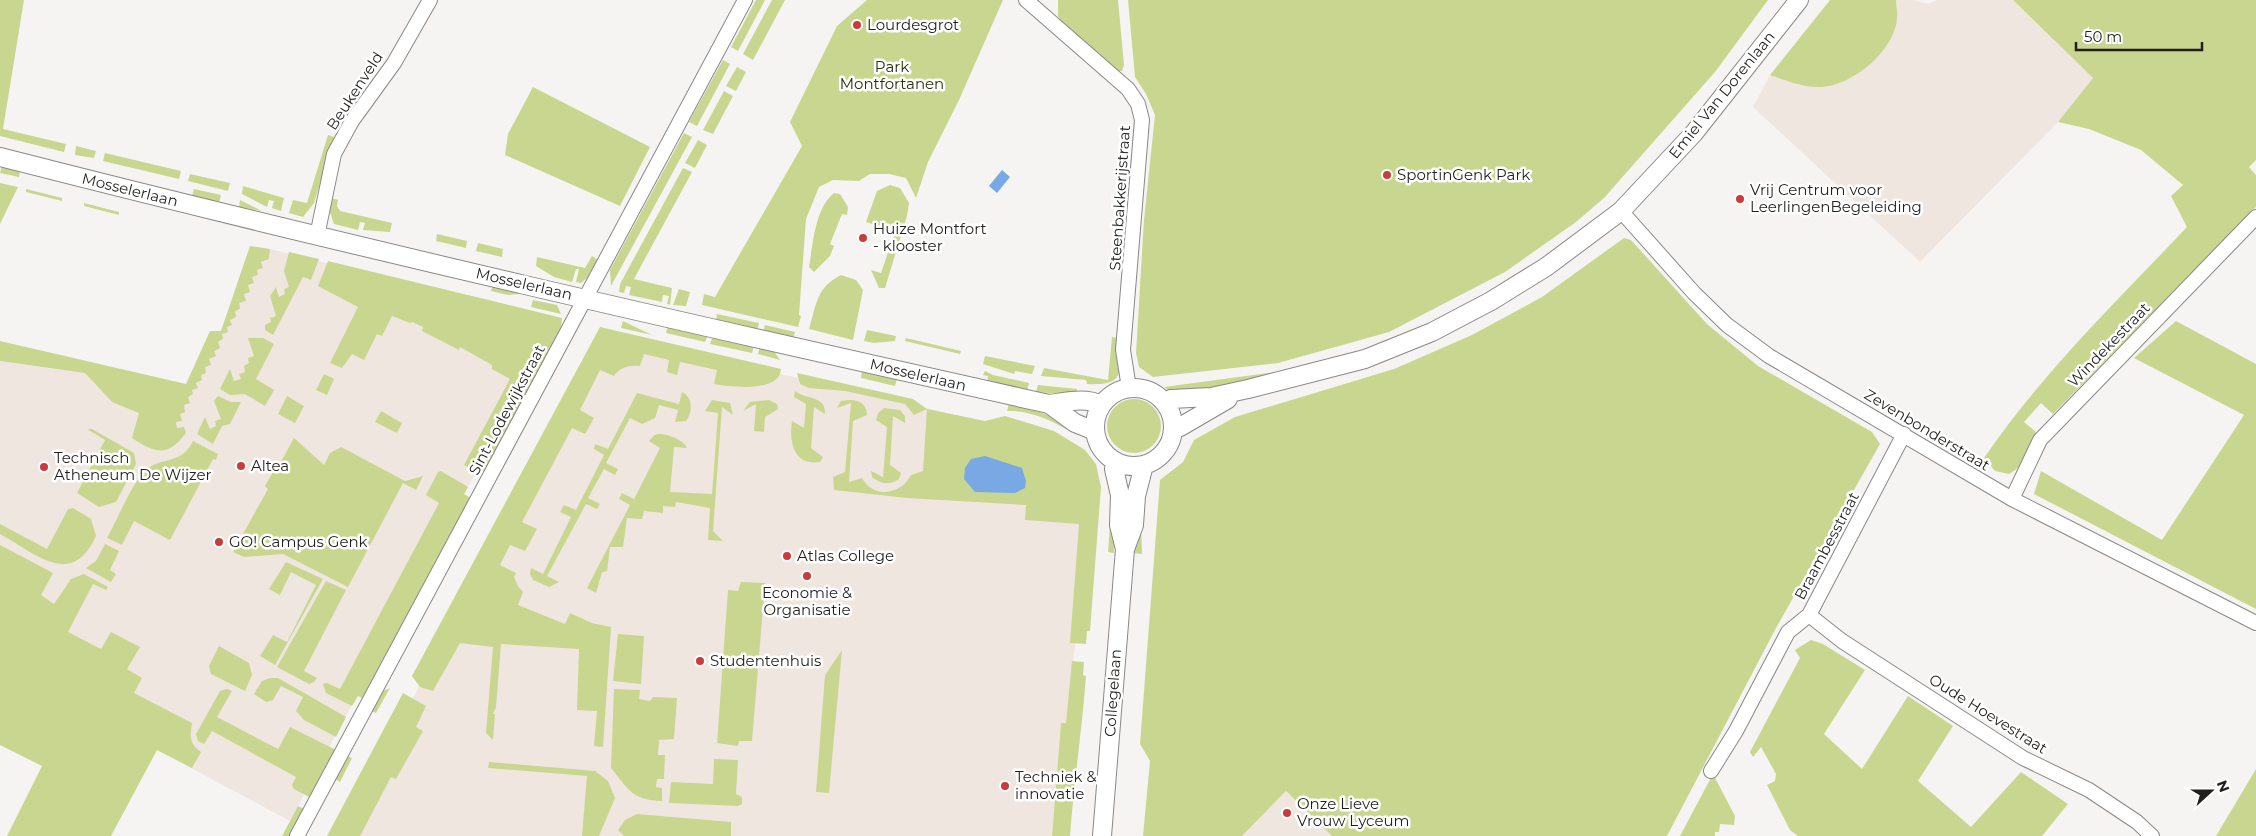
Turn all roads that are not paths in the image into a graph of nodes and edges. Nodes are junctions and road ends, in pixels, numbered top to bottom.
1 (430, 0) edge
2 (746, 0) edge
3 (1026, 0) edge
4 (1799, 0) edge
5 (0, 157) edge
6 (1621, 211) junction
7 (2253, 225) edge
8 (317, 236) junction
9 (585, 298) junction
10 (1129, 388) junction
11 (1248, 389) junction
12 (1165, 402) junction
13 (1049, 404) junction
14 (1102, 405) junction
15 (1174, 429) junction
16 (1095, 431) junction
17 (1904, 434) junction
18 (1116, 462) junction
19 (1144, 466) junction
20 (2012, 498) junction
21 (1124, 549) junction
22 (1808, 615) junction
23 (2256, 623) edge
24 (1711, 771) dead end
25 (297, 836) edge
26 (1102, 836) edge
27 (2152, 836) edge

1 - 8 street, Beukenveld
2 - 9 street, Sint-Lodewijkstraat
3 - 10 street, Steenbakkerijstraat
4 - 6 street, Emiel Van Dorenlaan
5 - 8 street, Mosselerlaan
6 - 11 street, Emiel Van Dorenlaan
6 - 17 street, Zevenbonderstraat
7 - 20 street, Windekestraat
8 - 9 street, Mosselerlaan
9 - 13 street, Mosselerlaan
9 - 25 street, Sint-Lodewijkstraat
10 - 12 street
10 - 14 street
11 - 12 street, Emiel Van Dorenlaan
11 - 15 street, Emiel Van Dorenlaan
12 - 15 street
13 - 14 street, Mosselerlaan
13 - 16 street, Mosselerlaan
14 - 16 street
15 - 19 street
16 - 18 street
17 - 20 street, Zevenbonderstraat
17 - 22 street, Braambesstraat
18 - 19 street
18 - 21 street, Collegelaan
19 - 21 street, Collegelaan
20 - 23 street, Zevenbonderstraat
21 - 26 street, Collegelaan
22 - 24 street, Braambesstraat
22 - 27 street, Oude Hoevestraat

